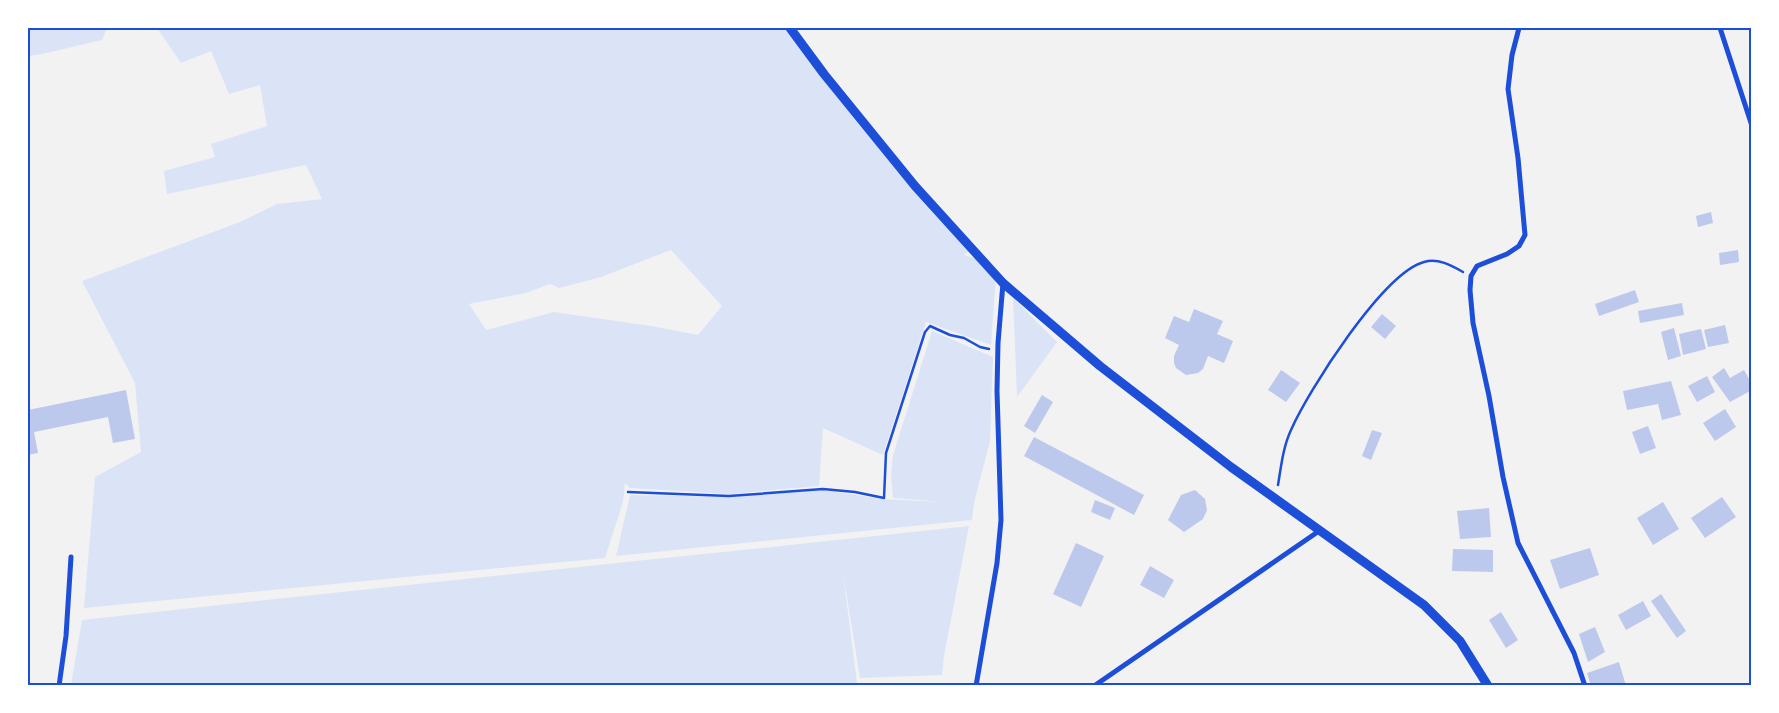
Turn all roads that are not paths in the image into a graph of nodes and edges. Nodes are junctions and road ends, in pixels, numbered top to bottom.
1 (790, 28) edge
2 (1519, 28) edge
3 (1720, 28) edge
4 (1752, 126) edge
5 (1003, 283) junction
6 (1319, 531) junction
7 (71, 556) dead end
8 (59, 686) edge
9 (976, 686) edge
10 (1094, 686) edge
11 (1488, 686) edge
12 (1584, 686) edge

1 - 5 street
2 - 12 street
3 - 4 street
5 - 6 street
5 - 9 street
6 - 10 street
6 - 11 street
7 - 8 street

